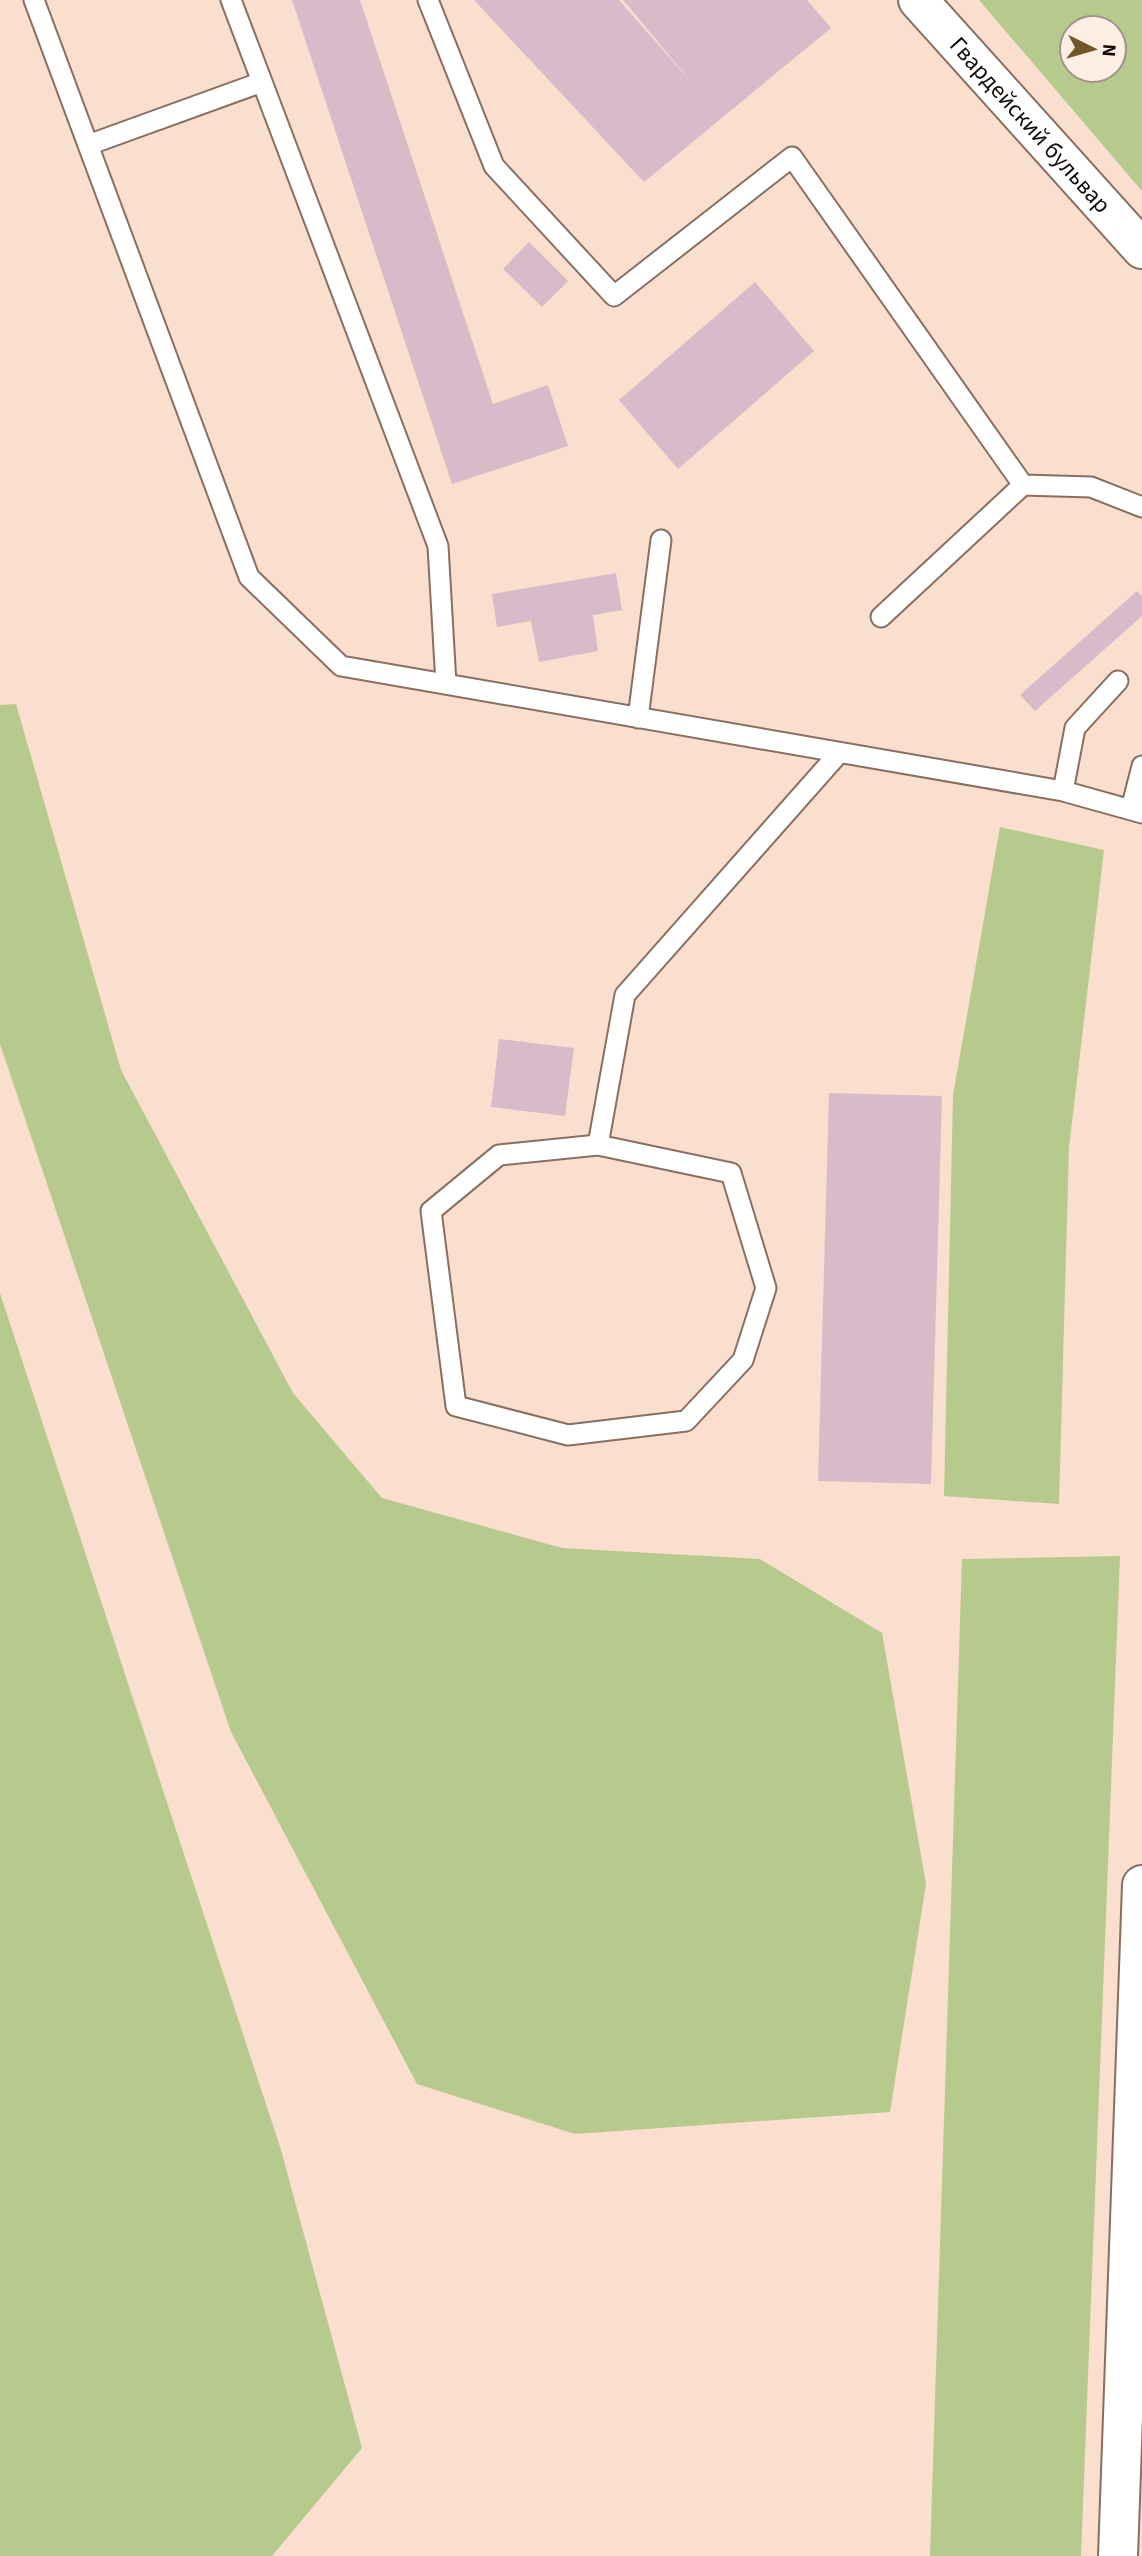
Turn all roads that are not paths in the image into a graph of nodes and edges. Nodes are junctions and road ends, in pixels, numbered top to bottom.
1 (34, 0) edge
2 (230, 0) edge
3 (428, 0) edge
4 (918, 0) edge
5 (262, 82) junction
6 (88, 145) junction
7 (1142, 249) edge
8 (1023, 485) junction
9 (1142, 507) edge
10 (660, 540) dead end
11 (881, 617) dead end
12 (1118, 681) dead end
13 (446, 684) junction
14 (638, 718) junction
15 (839, 753) junction
16 (1142, 766) edge
17 (1063, 791) junction
18 (1137, 811) edge
19 (598, 1145) junction
20 (1142, 1885) edge
21 (1141, 1952) edge
22 (1135, 2283) edge
23 (1118, 2556) edge

1 - 6 lane
2 - 5 lane
3 - 8 lane
4 - 7 street, Гвардейский бульвар
5 - 6 lane
5 - 13 lane
6 - 13 lane
8 - 9 lane
8 - 11 lane
10 - 14 lane
12 - 17 lane
13 - 14 lane
14 - 15 lane
15 - 17 lane
15 - 19 lane
16 - 18 lane
17 - 18 lane
19 - 19 lane
20 - 21 street
21 - 22 street
22 - 23 street

